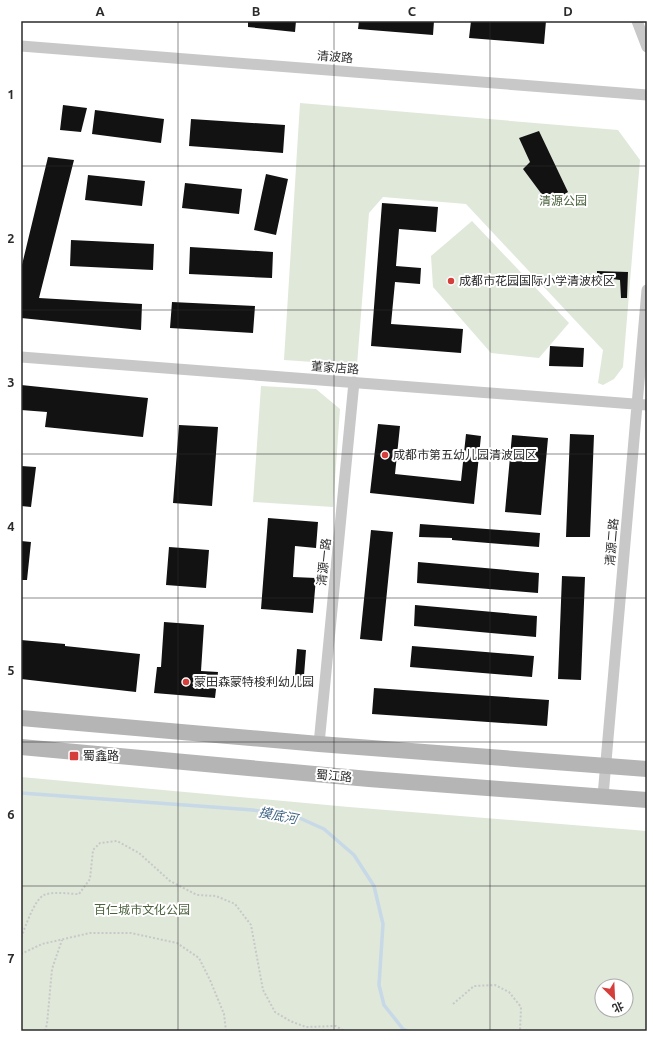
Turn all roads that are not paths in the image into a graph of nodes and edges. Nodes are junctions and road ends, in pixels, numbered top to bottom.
1 (637, 21) edge
2 (21, 46) edge
3 (647, 47) edge
4 (647, 95) edge
5 (647, 290) edge
6 (21, 357) edge
7 (354, 382) junction
8 (642, 405) edge
9 (21, 718) edge
10 (319, 744) junction
11 (21, 747) edge
12 (606, 765) junction
13 (647, 769) edge
14 (603, 796) junction
15 (647, 800) edge

1 - 3 street
2 - 4 street, 清波路
5 - 8 street, 清源二路
6 - 7 street, 董家店路
7 - 8 street, 董家店路
7 - 10 street, 清源一路
8 - 12 street, 清源二路
9 - 10 street
10 - 12 street
11 - 14 street, 蜀江路
12 - 13 street
12 - 14 street, 清源二路
14 - 15 street, 蜀江路

